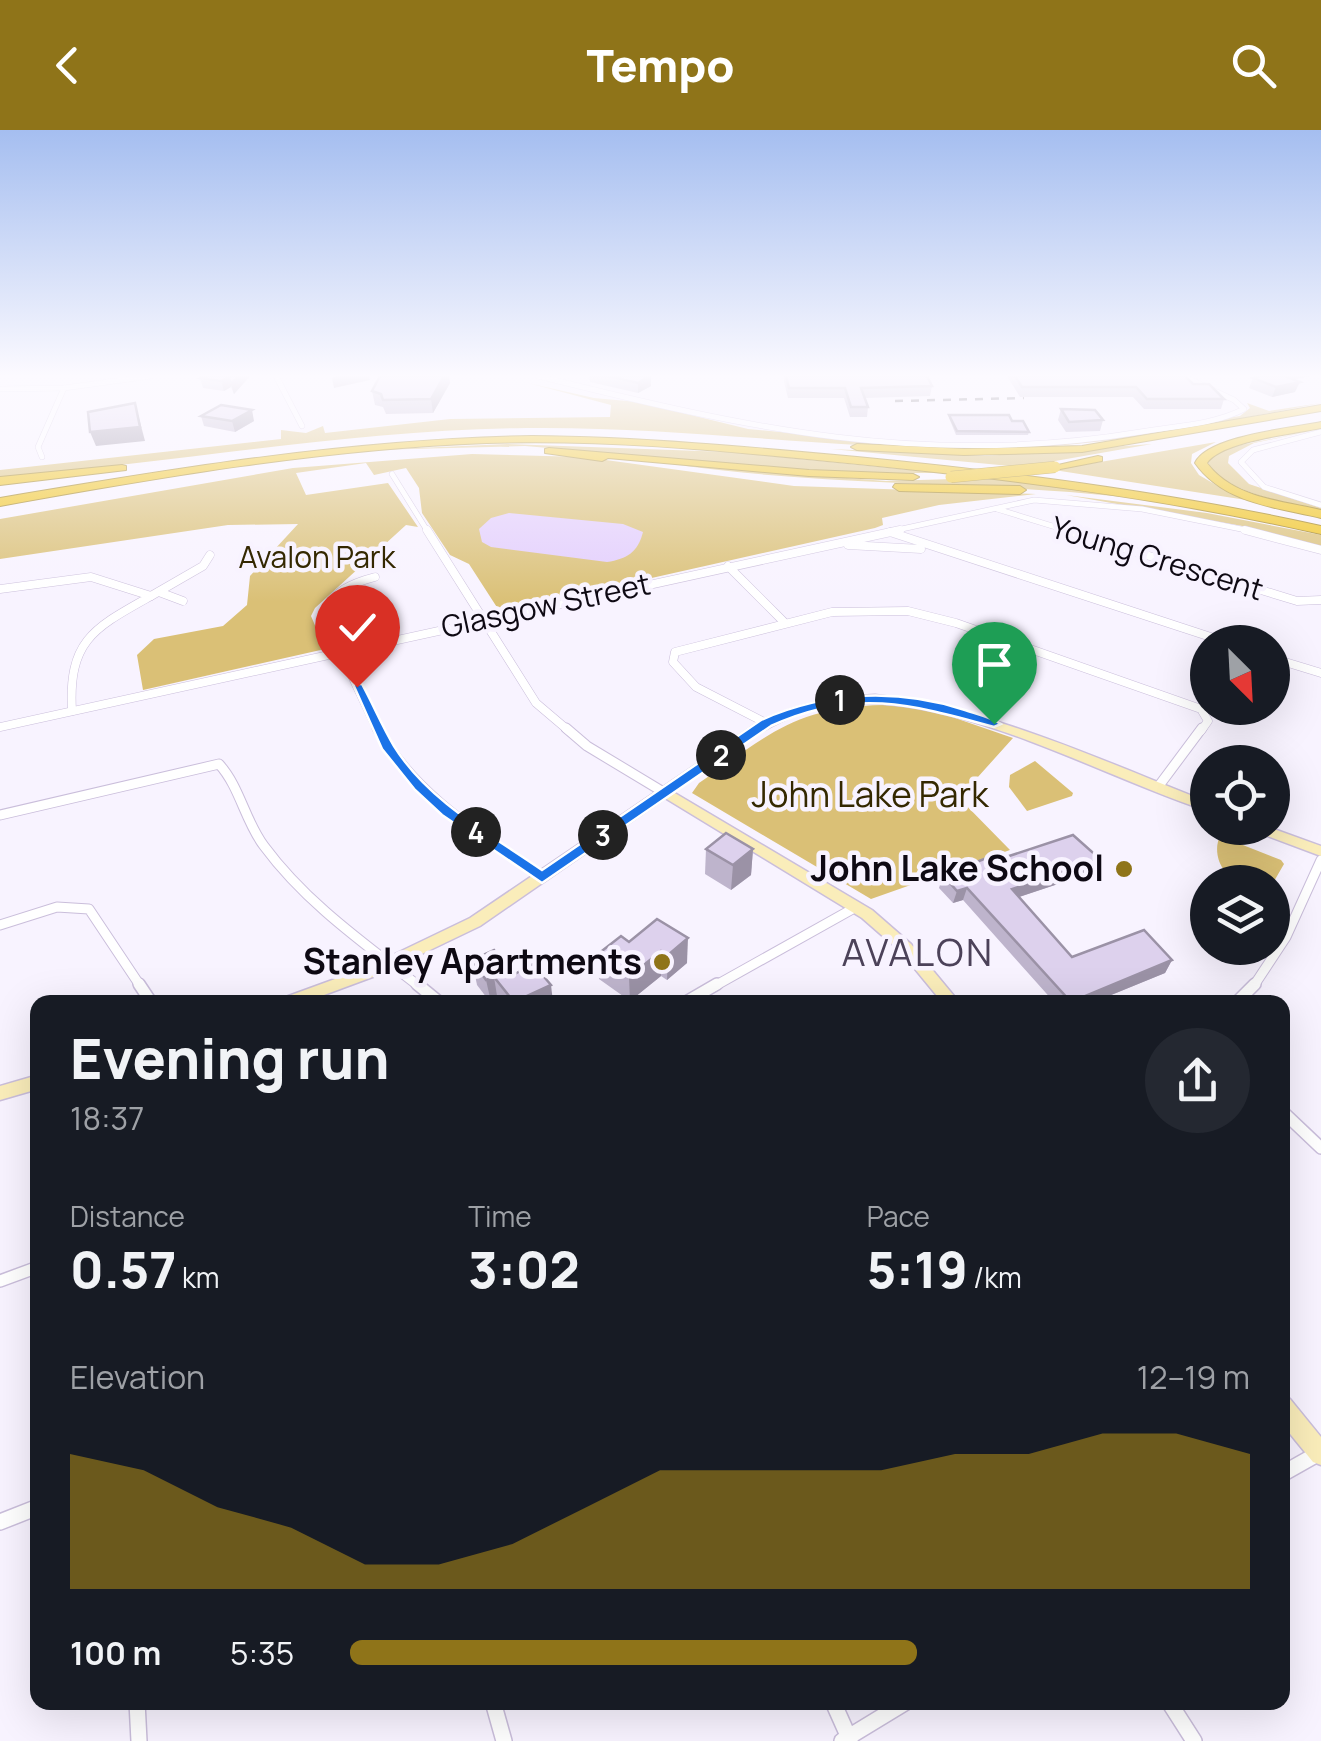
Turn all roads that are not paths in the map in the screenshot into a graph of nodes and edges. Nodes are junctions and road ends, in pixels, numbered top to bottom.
1 (39, 451) edge
2 (291, 451) edge
3 (339, 451) edge
4 (441, 451) edge
5 (550, 451) edge
6 (551, 451) edge
7 (756, 451) edge
8 (818, 451) edge
9 (1141, 451) edge
10 (1143, 451) edge
11 (1213, 451) edge
12 (1252, 451) edge
13 (1136, 452) junction
14 (253, 455) junction
15 (42, 457) dead end
16 (288, 464) junction
17 (392, 474) dead end
18 (0, 481) edge
19 (0, 495) edge
20 (0, 505) edge
21 (1321, 505) edge
22 (995, 508) junction
23 (0, 516) edge
24 (1320, 523) edge
25 (888, 531) junction
26 (816, 547) junction
27 (1321, 550) edge
28 (946, 553) junction
29 (210, 555) dead end
30 (728, 566) junction
31 (376, 577) dead end
32 (0, 588) edge
33 (155, 594) junction
34 (183, 600) dead end
35 (1321, 600) edge
36 (484, 620) junction
37 (785, 622) junction
38 (1190, 631) edge
39 (339, 652) junction
40 (1290, 664) edge
41 (1321, 673) edge
42 (72, 711) junction
43 (766, 723) junction
44 (0, 727) edge
45 (1158, 788) junction
46 (666, 792) junction
47 (1190, 800) edge
48 (0, 815) edge
49 (1290, 839) edge
50 (1321, 851) edge
51 (1321, 860) edge
52 (542, 877) junction
53 (856, 907) junction
54 (0, 925) edge
55 (390, 963) junction
56 (146, 995) edge
57 (307, 995) edge
58 (430, 995) edge
59 (699, 995) edge
60 (945, 995) edge
61 (1247, 995) edge
62 (30, 1084) edge
63 (0, 1093) edge
64 (1290, 1118) edge
65 (1321, 1148) edge
66 (30, 1270) edge
67 (0, 1281) edge
68 (1290, 1417) edge
69 (1321, 1453) edge
70 (1290, 1470) edge
71 (30, 1509) edge
72 (0, 1522) edge
73 (137, 1710) edge
74 (495, 1710) edge
75 (836, 1710) edge
76 (894, 1710) edge
77 (1174, 1710) edge
78 (847, 1740) edge
79 (140, 1741) edge
80 (504, 1741) edge
81 (1194, 1741) edge

1 - 15 street
2 - 14 highway
3 - 20 highway
4 - 16 highway
5 - 24 highway
6 - 13 highway, bridge
7 - 24 highway
8 - 24 highway
9 - 13 highway
10 - 13 highway
11 - 24 highway
12 - 21 street
14 - 18 highway
14 - 19 highway
16 - 20 highway
16 - 23 highway
17 - 36 street
22 - 25 street, Glasgow Street
22 - 27 street, Glasgow Street
22 - 35 street, Young Crescent
25 - 26 street, Glasgow Street
25 - 28 street
26 - 28 street
26 - 30 street, Glasgow Street
28 - 38 street
29 - 33 street
30 - 36 street, Glasgow Street
30 - 37 street
31 - 39 street
32 - 33 street
33 - 34 street
33 - 42 street
36 - 39 street, Glasgow Street
36 - 46 street
37 - 43 street
37 - 45 street
39 - 42 street, Glasgow Street
39 - 52 street
40 - 41 street
42 - 44 street, Glasgow Street
43 - 45 street
43 - 46 street
45 - 47 street
46 - 52 street
46 - 53 street
48 - 55 street
49 - 50 street
51 - 61 street
52 - 55 street
53 - 59 street
53 - 60 street
54 - 56 street
55 - 57 street
55 - 58 street
62 - 63 street
64 - 65 street
66 - 67 street
68 - 69 street
69 - 70 street
71 - 72 street
73 - 79 street
74 - 80 street
75 - 78 street
76 - 78 street
77 - 81 street

